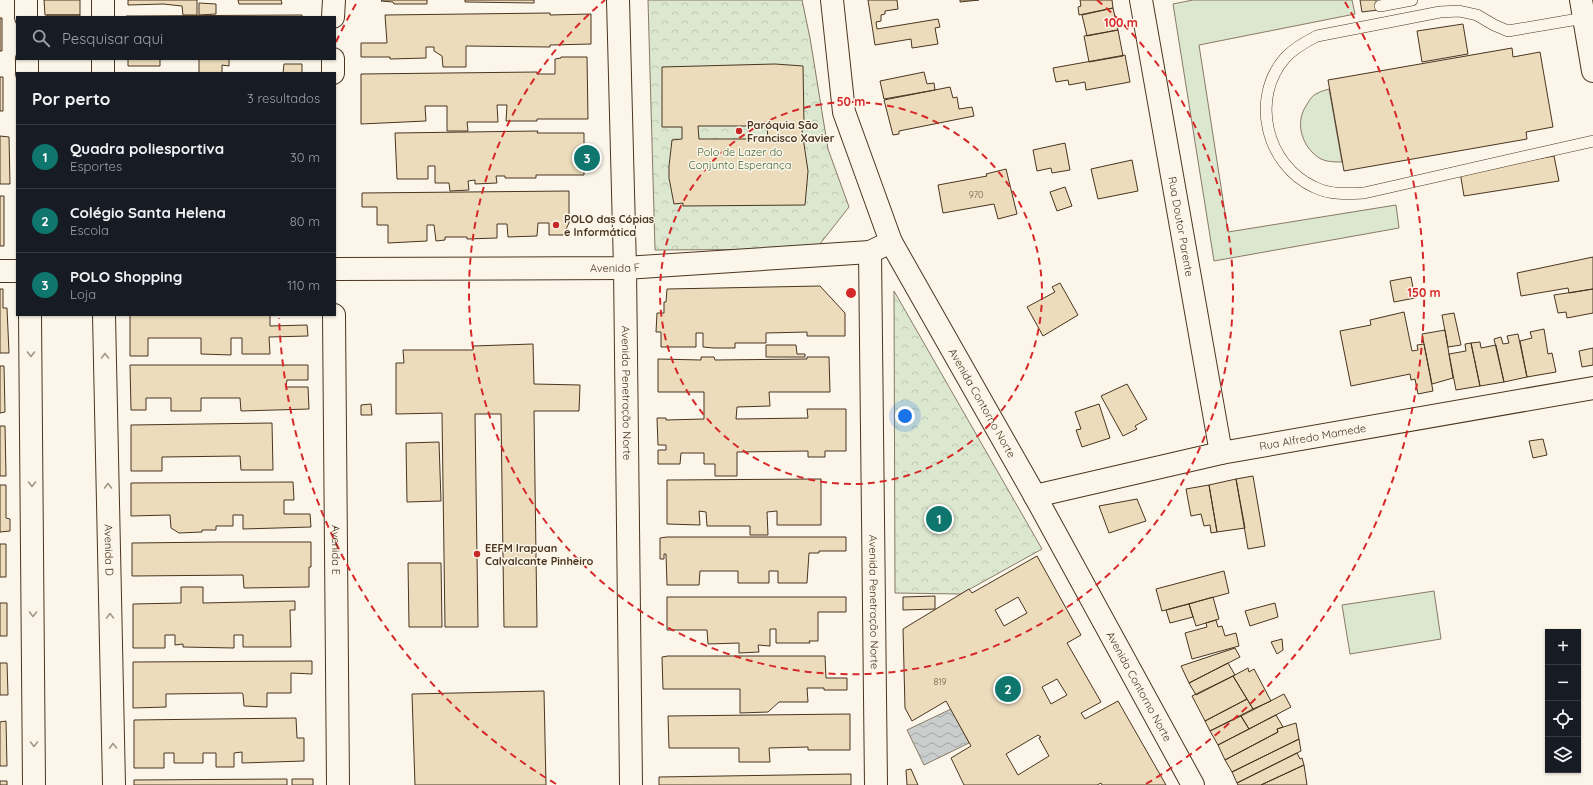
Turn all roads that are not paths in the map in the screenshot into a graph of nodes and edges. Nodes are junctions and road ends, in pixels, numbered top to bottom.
1 (26, 0) edge
2 (103, 0) edge
3 (334, 0) edge
4 (618, 0) edge
5 (832, 0) edge
6 (1141, 0) edge
7 (1412, 0) edge
8 (1380, 6) dead end
9 (1582, 9) edge
10 (26, 16) edge
11 (103, 16) edge
12 (334, 16) edge
13 (27, 60) edge
14 (103, 60) edge
15 (334, 60) edge
16 (1593, 71) edge
17 (27, 72) edge
18 (103, 72) edge
19 (334, 72) edge
20 (1593, 141) edge
21 (891, 242) junction
22 (870, 252) junction
23 (625, 268) junction
24 (336, 269) edge
25 (0, 271) edge
26 (16, 271) edge
27 (30, 316) edge
28 (104, 316) edge
29 (334, 316) edge
30 (1593, 388) edge
31 (1222, 453) junction
32 (1035, 496) junction
33 (34, 785) edge
34 (114, 785) edge
35 (338, 785) edge
36 (631, 785) edge
37 (876, 785) edge
38 (1193, 785) edge

1 - 10 street
2 - 11 street
3 - 12 street
4 - 23 street, Avenida Penetração Norte
5 - 21 street, Avenida Contorno Norte
6 - 31 street, Rua Doutor Parente
7 - 8 lane
9 - 16 street
9 - 20 lane
13 - 17 street
14 - 18 street
15 - 19 street
21 - 22 street, Avenida F
21 - 32 street, Avenida Contorno Norte
22 - 23 street, Avenida F
22 - 37 street, Avenida Penetração Norte
23 - 24 street, Avenida F
23 - 36 street, Avenida Penetração Norte
25 - 26 street
27 -> 33 street
34 -> 28 street, Avenida D
29 - 35 street, Avenida E
30 - 31 street, Rua Alfredo Mamede
31 - 32 street, Rua Alfredo Mamede
32 - 38 street, Avenida Contorno Norte

